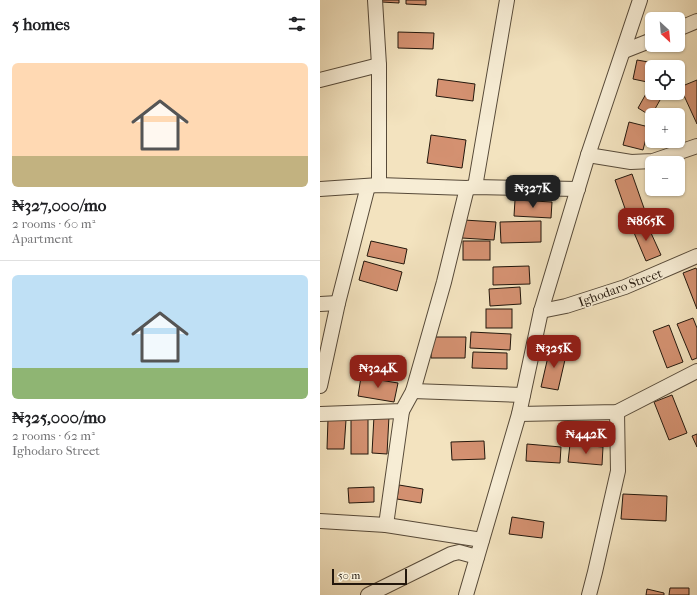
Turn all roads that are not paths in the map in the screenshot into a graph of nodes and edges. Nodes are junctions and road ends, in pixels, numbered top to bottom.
1 (375, 0) edge
2 (507, 0) edge
3 (640, 0) edge
4 (697, 22) edge
5 (685, 26) edge
6 (645, 43) edge
7 (624, 51) junction
8 (379, 65) junction
9 (320, 80) edge
10 (697, 146) edge
11 (588, 154) junction
12 (374, 185) junction
13 (471, 188) junction
14 (578, 189) junction
15 (320, 190) edge
16 (697, 256) edge
17 (338, 303) junction
18 (320, 304) edge
19 (541, 311) junction
20 (697, 371) edge
21 (320, 386) edge
22 (413, 391) junction
23 (523, 395) junction
24 (402, 411) junction
25 (617, 412) junction
26 (320, 414) edge
27 (519, 414) junction
28 (320, 521) edge
29 (386, 525) junction
30 (482, 540) junction
31 (477, 557) junction
32 (368, 595) edge
33 (466, 595) edge
34 (589, 595) edge

1 - 8 street
2 - 13 street
3 - 7 street
4 - 5 street
6 - 7 street
7 - 11 street
8 - 9 street
8 - 12 street
10 - 11 street
11 - 14 street
12 - 13 street
12 - 15 street
12 - 17 street
13 - 14 street
13 - 22 street
14 - 19 street
16 - 19 street, Ighodaro Street
17 - 18 street
17 - 21 street
19 - 23 street
20 - 25 street
22 - 23 street
22 - 24 street
23 - 27 street
24 - 26 street
24 - 29 street
25 - 27 street
25 - 34 street
27 - 30 street
28 - 29 street
29 - 30 street
30 - 31 street
31 - 32 street
31 - 33 street

